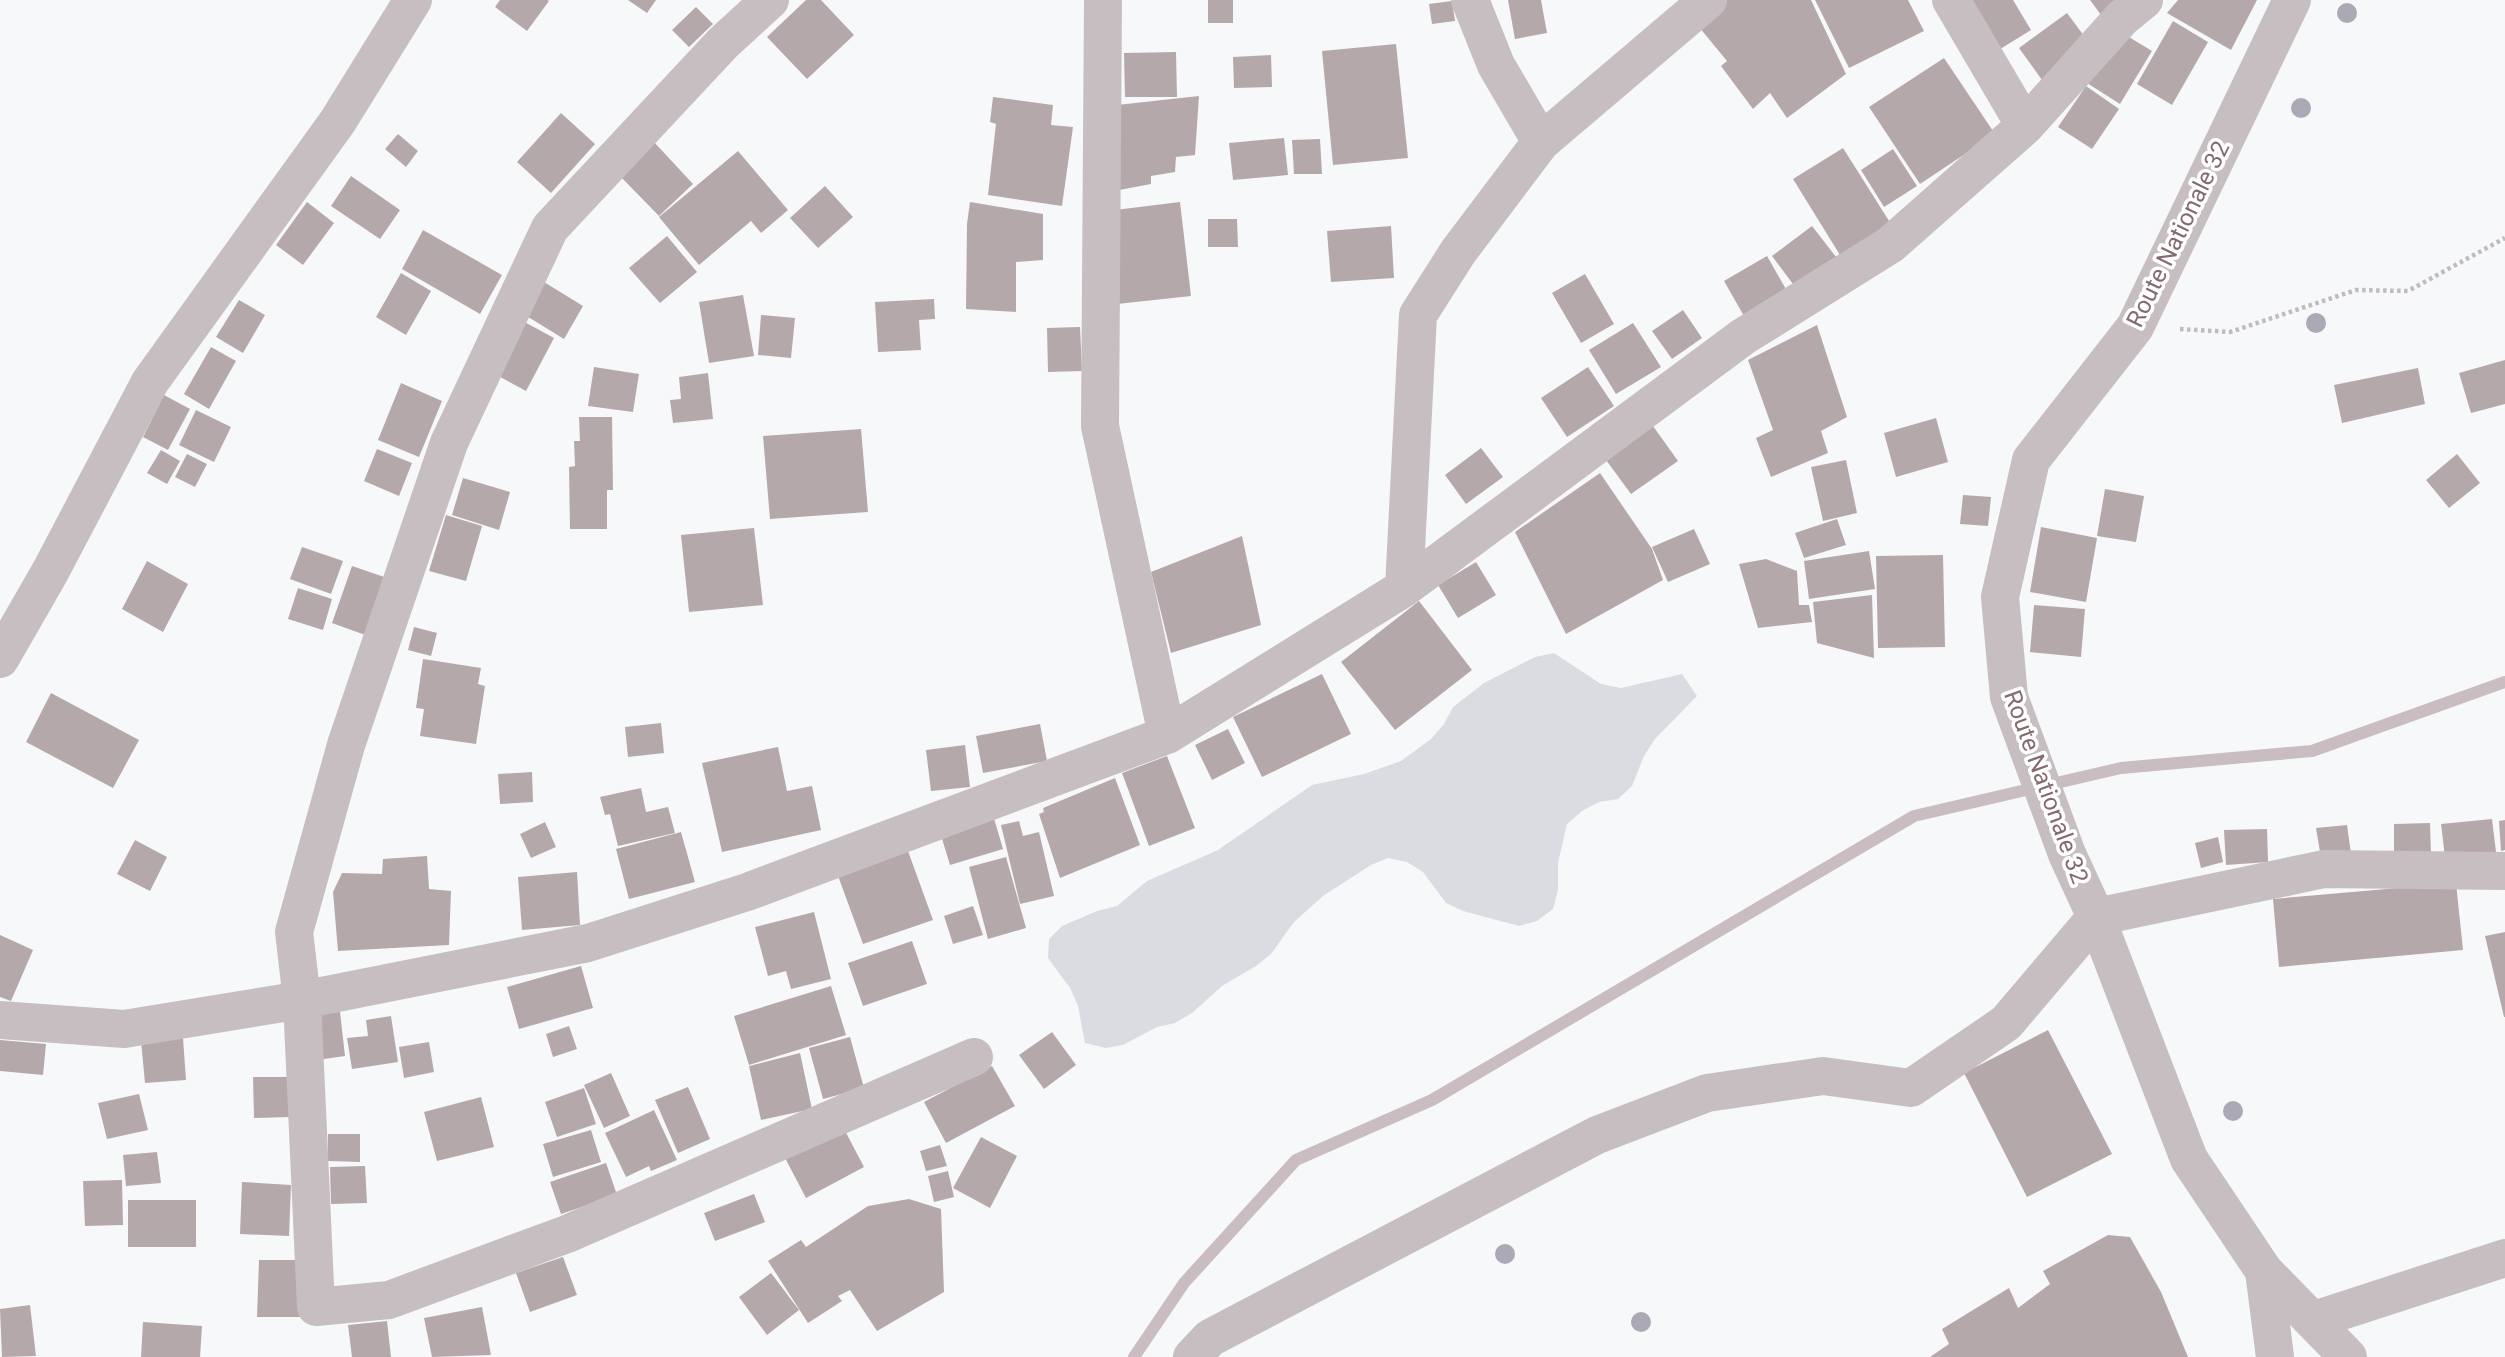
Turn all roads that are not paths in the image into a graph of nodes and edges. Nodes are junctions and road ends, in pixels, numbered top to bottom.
1 (413, 0) edge
2 (770, 0) edge
3 (1103, 0) edge
4 (1471, 0) edge
5 (1708, 0) edge
6 (1951, 0) edge
7 (2144, 0) edge
8 (2292, 0) edge
9 (2025, 126) junction
10 (1541, 142) junction
11 (1404, 588) junction
12 (0, 659) edge
13 (1167, 735) junction
14 (2505, 871) edge
15 (2096, 917) junction
16 (302, 1000) junction
17 (0, 1020) edge
18 (974, 1057) dead end
19 (2505, 1258) edge
20 (2264, 1271) junction
21 (2314, 1320) junction
22 (1192, 1357) edge
23 (2275, 1357) edge
24 (2348, 1357) edge

1 - 12 street
2 - 16 street
3 - 13 street
4 - 10 street
5 - 10 street
6 - 9 street
7 - 9 street
8 - 15 street, Route Nationale 32
9 - 11 street
10 - 11 street
11 - 13 street
13 - 16 street
14 - 15 street
15 - 20 street, Route Nationale 32
15 - 22 street
16 - 17 street
16 - 18 street
19 - 21 street
20 - 21 street, Route Nationale 32
20 - 23 street, Route Nationale 32
21 - 24 street, Route Nationale 32

